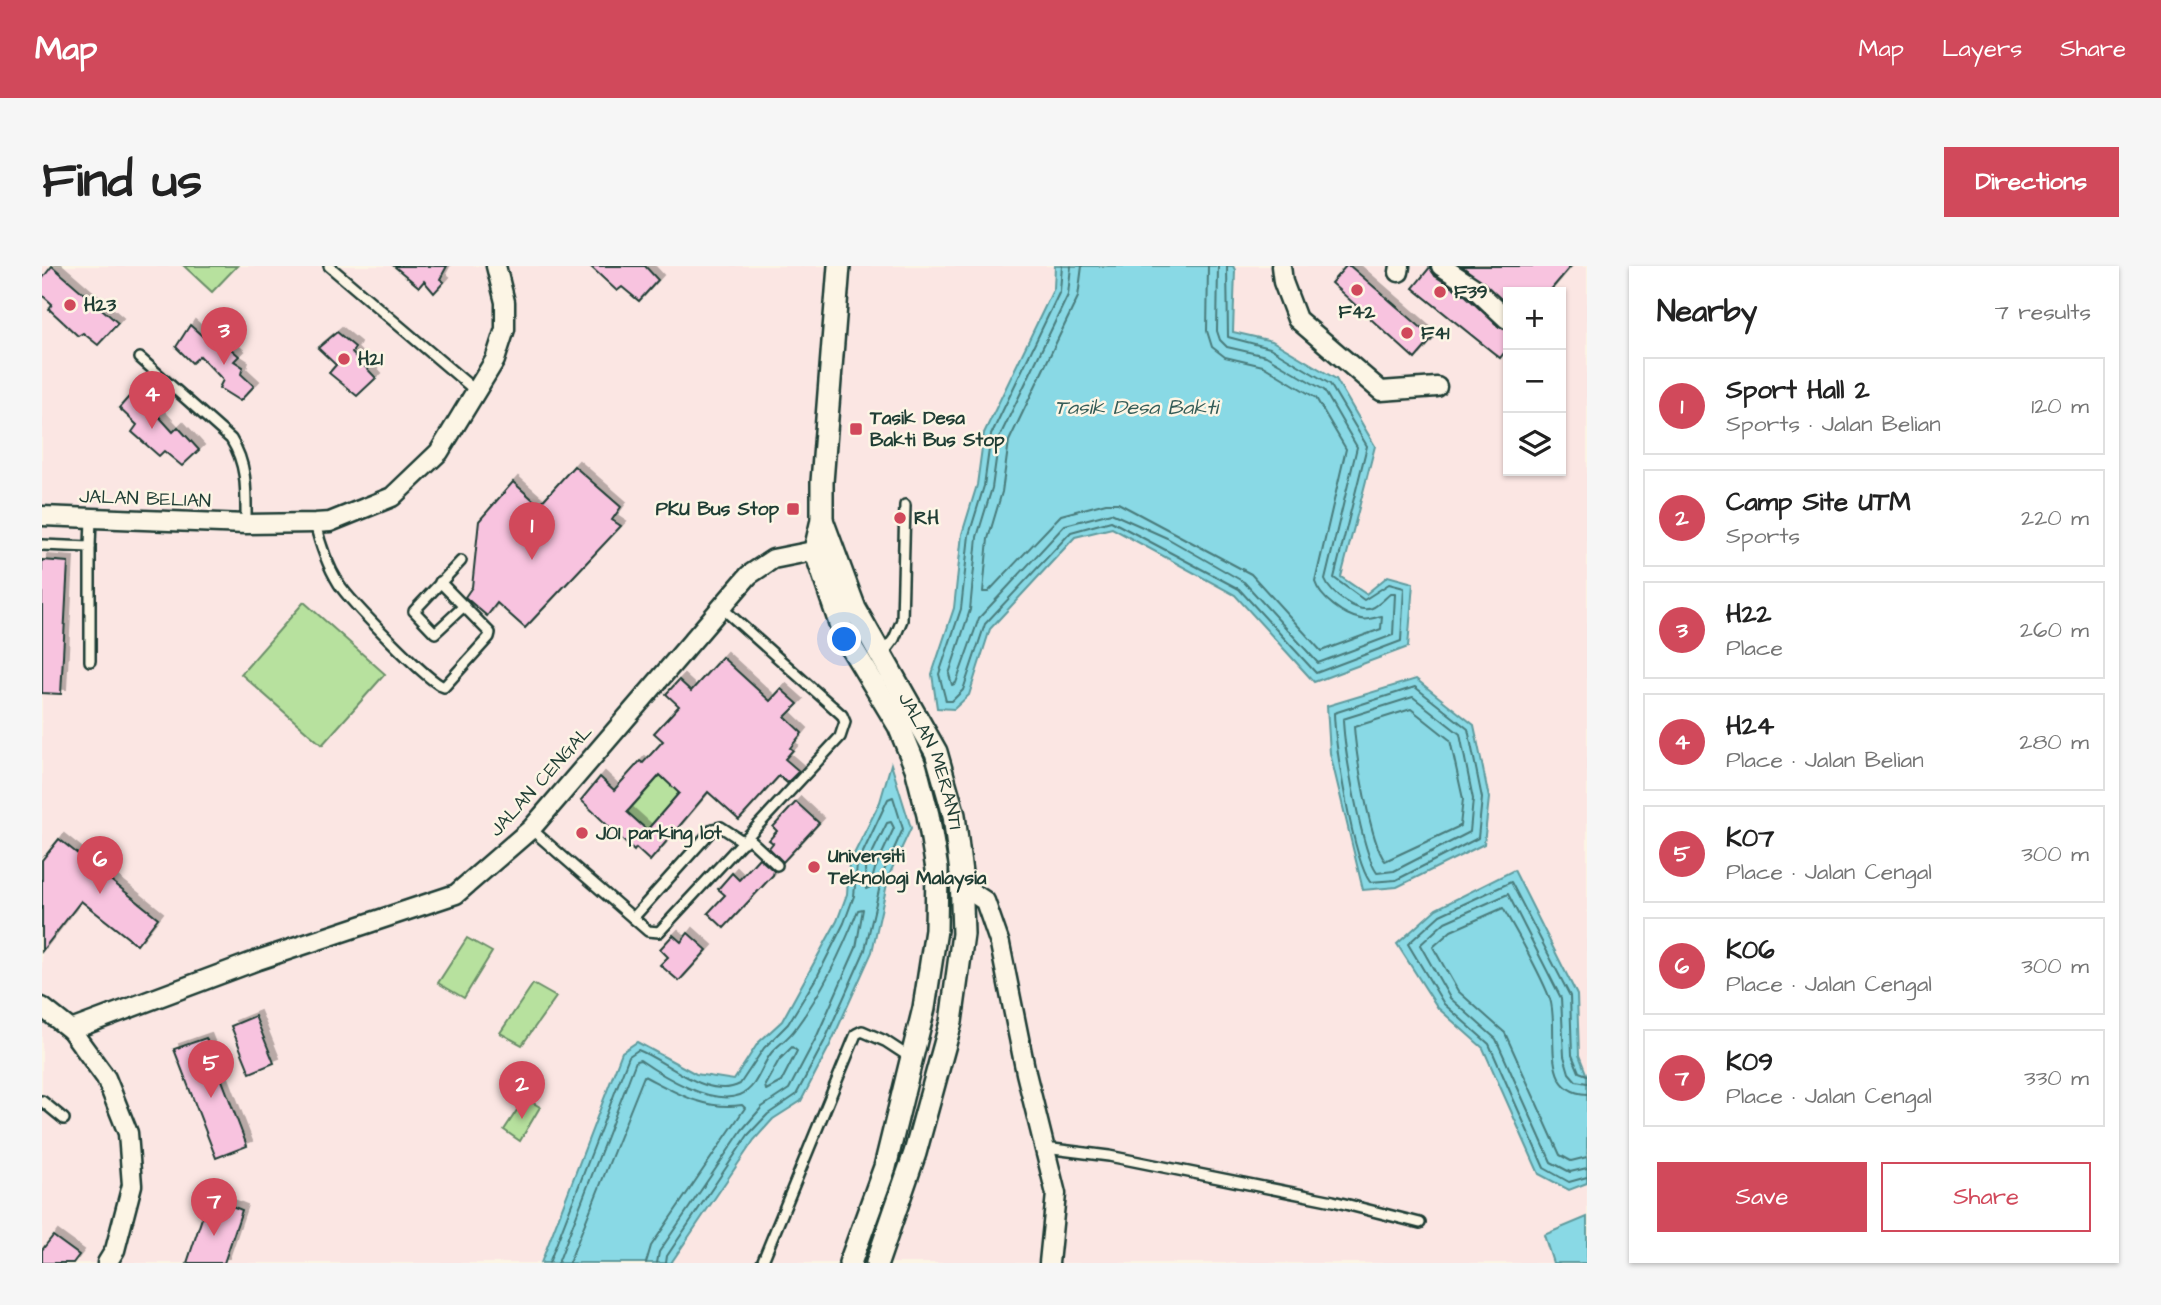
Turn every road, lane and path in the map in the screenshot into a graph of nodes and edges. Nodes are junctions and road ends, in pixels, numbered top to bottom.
1 (329, 266) edge
2 (496, 266) edge
3 (839, 266) edge
4 (1281, 266) edge
5 (1441, 266) edge
6 (1503, 315) edge
7 (141, 358) dead end
8 (1437, 387) dead end
9 (477, 392) junction
10 (905, 505) dead end
11 (42, 516) edge
12 (90, 518) junction
13 (314, 523) junction
14 (246, 524) junction
15 (42, 545) edge
16 (90, 547) junction
17 (824, 549) junction
18 (461, 561) dead end
19 (440, 582) junction
20 (464, 606) junction
21 (721, 607) junction
22 (882, 655) junction
23 (90, 661) dead end
24 (531, 829) junction
25 (746, 840) junction
26 (777, 865) dead end
27 (961, 885) junction
28 (633, 918) junction
29 (42, 1007) edge
30 (71, 1030) junction
31 (912, 1059) junction
32 (42, 1101) edge
33 (64, 1119) dead end
34 (1045, 1148) junction
35 (1420, 1223) dead end
36 (107, 1263) edge
37 (762, 1263) edge
38 (850, 1263) edge
39 (877, 1263) edge
40 (1049, 1263) edge

1 - 9 lane
2 - 9 street, JALAN BELIAN
3 - 17 street, JALAN MERANTI
4 - 8 street
5 - 6 street
7 - 14 lane
9 - 13 street, JALAN BELIAN
10 - 22 lane
11 - 12 street, JALAN BELIAN
12 - 14 street, JALAN BELIAN
12 - 16 lane
13 - 14 street, JALAN BELIAN
13 - 20 lane
15 - 16 lane
16 - 23 lane
17 - 21 street, JALAN CENGAL
17 - 22 street, JALAN MERANTI
17 - 31 street, JALAN MERANTI
18 - 19 lane
19 - 20 lane
19 - 20 lane
21 - 24 street, JALAN CENGAL
21 - 25 lane
22 - 27 street, JALAN MERANTI
24 - 28 lane
24 - 30 street, JALAN CENGAL
25 - 26 lane
25 - 28 lane
25 - 28 lane
27 - 34 street
27 - 39 street, JALAN MERANTI
29 - 30 street
30 - 36 street
31 - 37 lane
31 - 38 street, JALAN MERANTI
32 - 33 lane
34 - 35 lane
34 - 40 street

